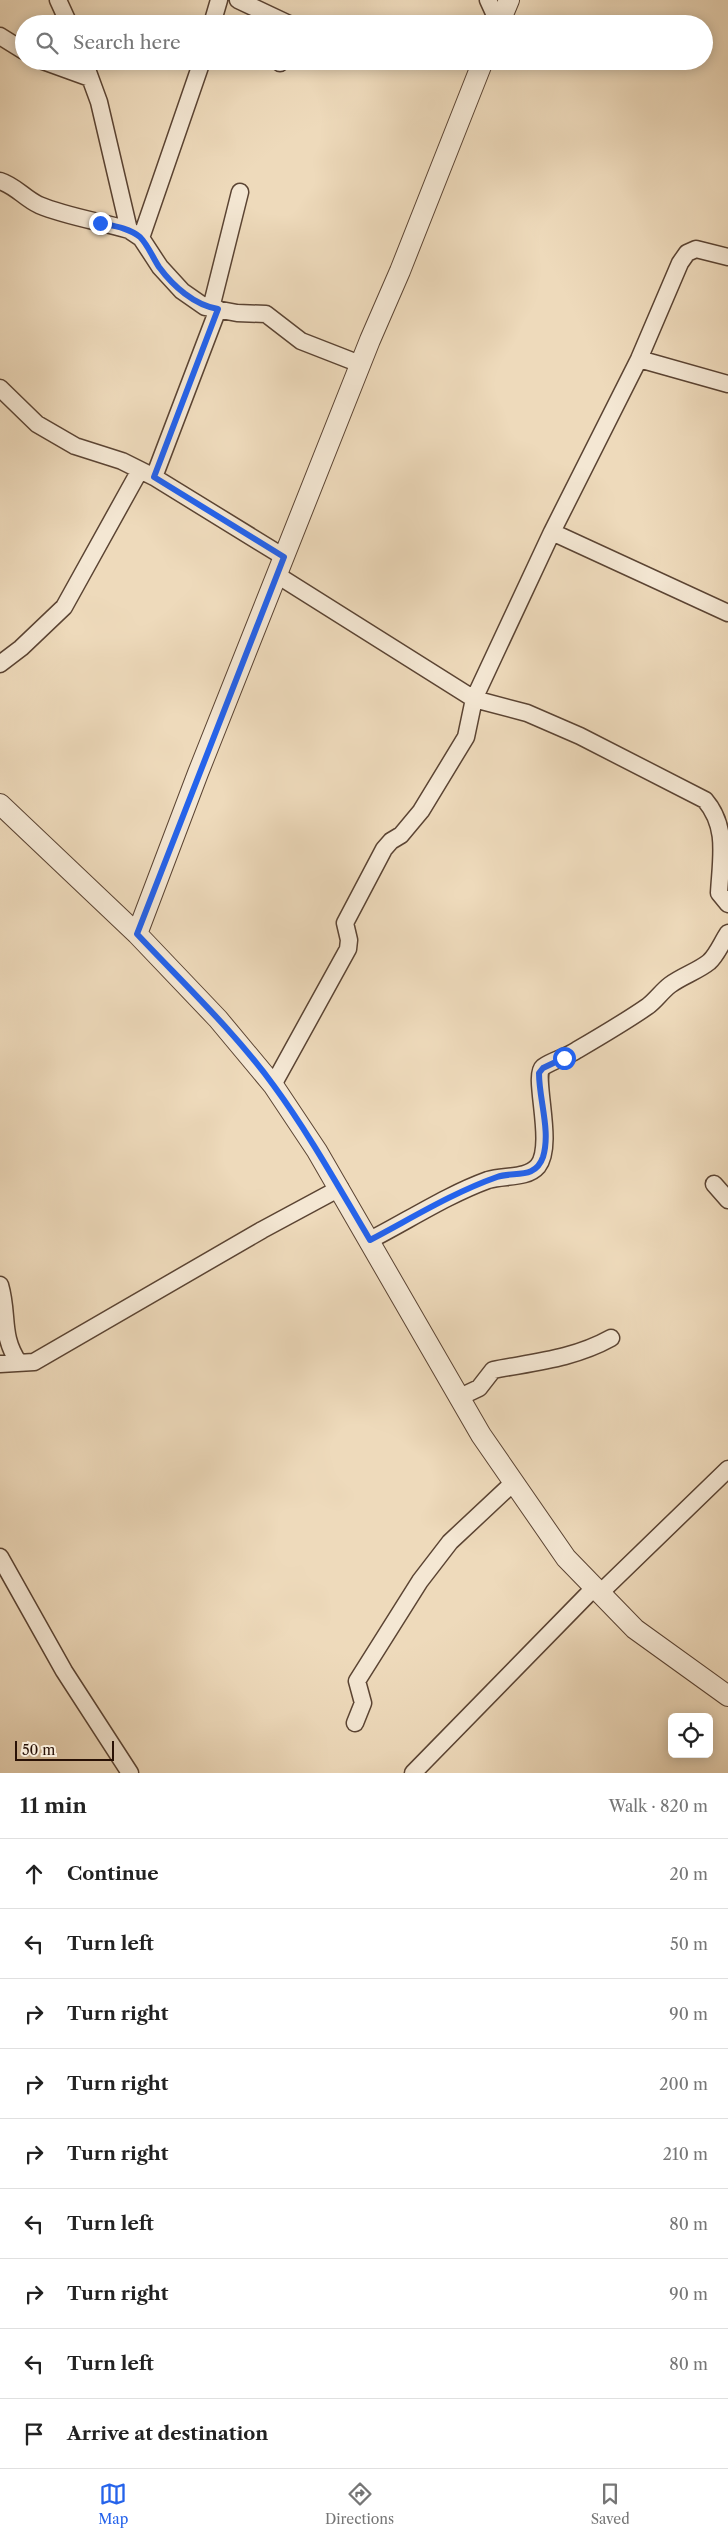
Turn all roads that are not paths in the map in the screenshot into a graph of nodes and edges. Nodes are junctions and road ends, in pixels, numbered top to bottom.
1 (58, 0) edge
2 (219, 0) edge
3 (238, 0) edge
4 (488, 0) edge
5 (509, 0) edge
6 (65, 15) edge
7 (215, 15) edge
8 (270, 15) edge
9 (495, 15) edge
10 (503, 15) edge
11 (0, 36) edge
12 (15, 45) edge
13 (68, 70) edge
14 (87, 70) edge
15 (199, 70) edge
16 (479, 70) edge
17 (90, 78) junction
18 (0, 181) edge
19 (240, 192) dead end
20 (135, 234) junction
21 (728, 257) edge
22 (214, 308) junction
23 (639, 359) junction
24 (360, 364) junction
25 (728, 384) edge
26 (0, 388) edge
27 (147, 473) junction
28 (552, 532) junction
29 (280, 566) junction
30 (728, 613) edge
31 (0, 664) edge
32 (474, 699) junction
33 (0, 804) edge
34 (728, 904) edge
35 (728, 933) edge
36 (137, 934) junction
37 (273, 1085) junction
38 (714, 1184) dead end
39 (340, 1188) junction
40 (728, 1200) edge
41 (370, 1240) junction
42 (0, 1285) edge
43 (610, 1338) dead end
44 (19, 1363) junction
45 (0, 1364) edge
46 (460, 1397) junction
47 (728, 1469) edge
48 (513, 1483) junction
49 (0, 1557) edge
50 (597, 1591) junction
51 (728, 1696) edge
52 (355, 1723) dead end
53 (130, 1773) edge
54 (412, 1773) edge

1 - 6 street
2 - 7 street
3 - 8 street
4 - 9 street
5 - 10 street
11 - 12 street
13 - 17 street
14 - 17 street
15 - 20 street
16 - 24 street
17 - 20 street
18 - 20 street
19 - 22 street
20 - 22 street
21 - 23 street
22 - 24 street
22 - 27 street
23 - 25 street
23 - 28 street
24 - 29 street
26 - 27 street
27 - 29 street
27 - 31 street
28 - 30 street
28 - 32 street
29 - 32 street
29 - 36 street
32 - 34 street
32 - 37 street
33 - 36 street
35 - 41 street
36 - 37 street
37 - 39 street
38 - 40 street
39 - 41 street
39 - 44 street
41 - 46 street
42 - 44 street
43 - 46 street
44 - 45 street
46 - 48 street
47 - 50 street
48 - 50 street
48 - 52 street
49 - 53 street
50 - 51 street
50 - 54 street

